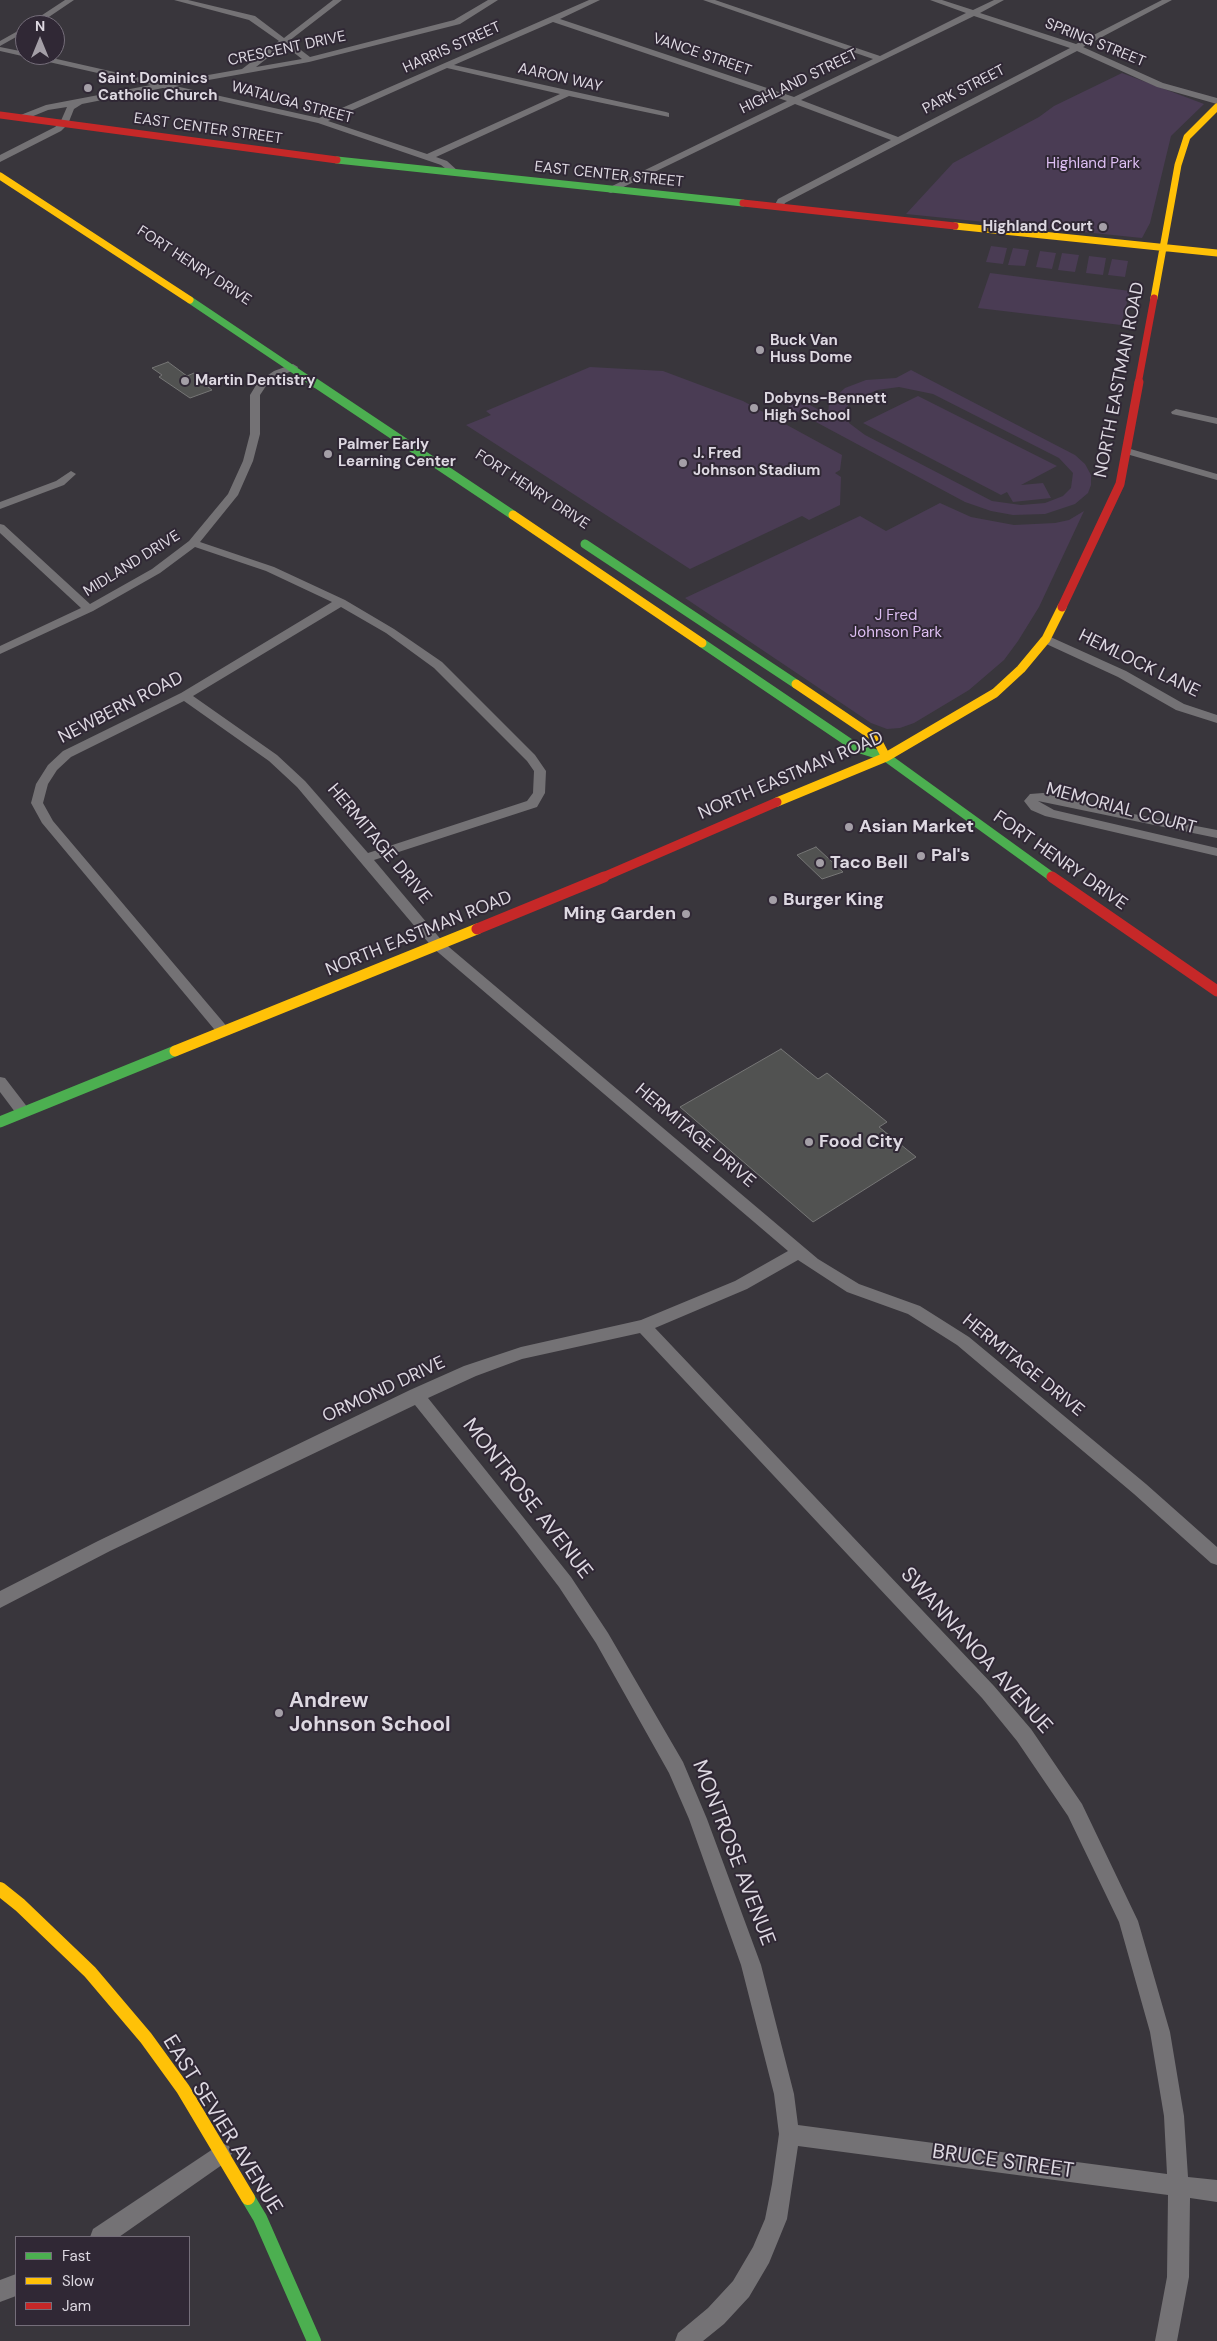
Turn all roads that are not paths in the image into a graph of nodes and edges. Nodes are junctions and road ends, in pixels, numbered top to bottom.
1 (70, 0) edge
2 (178, 0) edge
3 (338, 0) edge
4 (494, 0) edge
5 (596, 0) edge
6 (707, 0) edge
7 (934, 0) edge
8 (1000, 0) edge
9 (1168, 0) edge
10 (974, 13) junction
11 (47, 15) edge
12 (553, 19) junction
13 (15, 34) edge
14 (284, 41) junction
15 (0, 44) edge
16 (1076, 47) junction
17 (0, 49) edge
18 (15, 52) edge
19 (879, 58) junction
20 (309, 60) junction
21 (65, 63) edge
22 (448, 66) junction
23 (243, 72) junction
24 (165, 85) junction
25 (566, 94) junction
26 (793, 100) junction
27 (1217, 101) edge
28 (78, 103) junction
29 (1217, 107) edge
30 (0, 116) edge
31 (666, 116) dead end
32 (20, 118) junction
33 (320, 122) junction
34 (64, 124) junction
35 (898, 140) junction
36 (427, 158) junction
37 (3, 163) edge
38 (455, 173) junction
39 (0, 176) edge
40 (611, 190) junction
41 (778, 208) junction
42 (1162, 248) junction
43 (1217, 254) edge
44 (293, 367) junction
45 (1176, 412) dead end
46 (1217, 421) edge
47 (1127, 450) junction
48 (70, 474) dead end
49 (1217, 477) edge
50 (0, 506) edge
51 (0, 527) edge
52 (578, 539) dead end
53 (193, 543) junction
54 (341, 602) junction
55 (89, 609) junction
56 (1046, 639) junction
57 (0, 650) edge
58 (185, 696) junction
59 (1217, 718) edge
60 (886, 756) junction
61 (1217, 834) edge
62 (1217, 852) edge
63 (366, 858) junction
64 (438, 944) junction
65 (1217, 991) edge
66 (224, 1032) junction
67 (0, 1082) edge
68 (23, 1112) junction
69 (0, 1122) edge
70 (798, 1252) junction
71 (644, 1326) junction
72 (416, 1395) junction
73 (1217, 1558) edge
74 (0, 1600) edge
75 (2, 1895) edge
76 (789, 2134) junction
77 (222, 2153) junction
78 (1179, 2186) junction
79 (1217, 2191) edge
80 (102, 2236) edge
81 (15, 2285) edge
82 (0, 2291) edge
83 (314, 2341) edge
84 (686, 2341) edge
85 (1166, 2341) edge

1 - 11 street
2 - 14 street
3 - 14 street
4 - 20 street, CRESCENT DRIVE
5 - 12 street, HARRIS STREET
6 - 19 street
7 - 10 street, SPRING STREET
8 - 10 street, HIGHLAND STREET
9 - 16 street, PARK STREET
10 - 16 street, SPRING STREET
10 - 19 street, HIGHLAND STREET
12 - 22 street, HARRIS STREET
12 - 26 street, VANCE STREET
13 - 15 street
14 - 20 street
14 - 23 street
16 - 27 street, SPRING STREET
16 - 35 street, PARK STREET
17 - 18 street, WATAUGA STREET
19 - 26 street, HIGHLAND STREET
20 - 23 street, CRESCENT DRIVE
21 - 24 street, WATAUGA STREET
22 - 25 street, AARON WAY
22 - 33 street, HARRIS STREET
23 - 24 street, CRESCENT DRIVE
24 - 28 street, CRESCENT DRIVE
24 - 33 street, WATAUGA STREET
25 - 31 street, AARON WAY
25 - 36 street
26 - 35 street, VANCE STREET
26 - 40 street, HIGHLAND STREET
28 - 32 street, CRESCENT DRIVE
28 - 34 street
29 - 42 main road, NORTH EASTMAN ROAD
30 - 32 main road, EAST CENTER STREET
32 - 34 main road, EAST CENTER STREET
33 - 36 street, WATAUGA STREET
34 - 37 street
34 - 38 main road, EAST CENTER STREET
35 - 41 street, PARK STREET
36 - 38 street, WATAUGA STREET
38 - 40 main road, EAST CENTER STREET
39 - 44 main road, FORT HENRY DRIVE
40 - 41 main road, EAST CENTER STREET
41 - 42 main road, EAST CENTER STREET
42 - 43 main road, EAST CENTER STREET
42 - 47 main road, NORTH EASTMAN ROAD
44 - 53 street, MIDLAND DRIVE
44 - 60 main road, FORT HENRY DRIVE
45 - 46 street
47 - 49 street
47 - 56 main road, NORTH EASTMAN ROAD
48 - 50 street
51 - 55 street
52 - 60 main road, FORT HENRY DRIVE
53 - 54 street
53 - 55 street, MIDLAND DRIVE
54 - 58 street, NEWBERN ROAD
54 - 63 street
55 - 57 street, MIDLAND DRIVE
56 - 59 street, HEMLOCK LANE
56 - 60 main road, NORTH EASTMAN ROAD
58 - 63 street, HERMITAGE DRIVE
58 - 66 street, NEWBERN ROAD
60 - 64 main road, NORTH EASTMAN ROAD
60 - 65 main road, FORT HENRY DRIVE
61 - 62 street, MEMORIAL COURT
63 - 64 street, HERMITAGE DRIVE
64 - 66 main road, NORTH EASTMAN ROAD
64 - 70 street, HERMITAGE DRIVE
66 - 68 main road, NORTH EASTMAN ROAD
67 - 68 street
68 - 69 main road, NORTH EASTMAN ROAD
70 - 71 street, ORMOND DRIVE
70 - 73 street, HERMITAGE DRIVE
71 - 72 street, ORMOND DRIVE
71 - 78 street, SWANNANOA AVENUE
72 - 74 street, ORMOND DRIVE
72 - 76 street, MONTROSE AVENUE
75 - 77 main road, EAST SEVIER AVENUE
76 - 78 street, BRUCE STREET
76 - 84 street, MONTROSE AVENUE
77 - 80 street
77 - 83 main road, EAST SEVIER AVENUE
78 - 79 street, BRUCE STREET
78 - 85 street, SWANNANOA AVENUE
81 - 82 street

